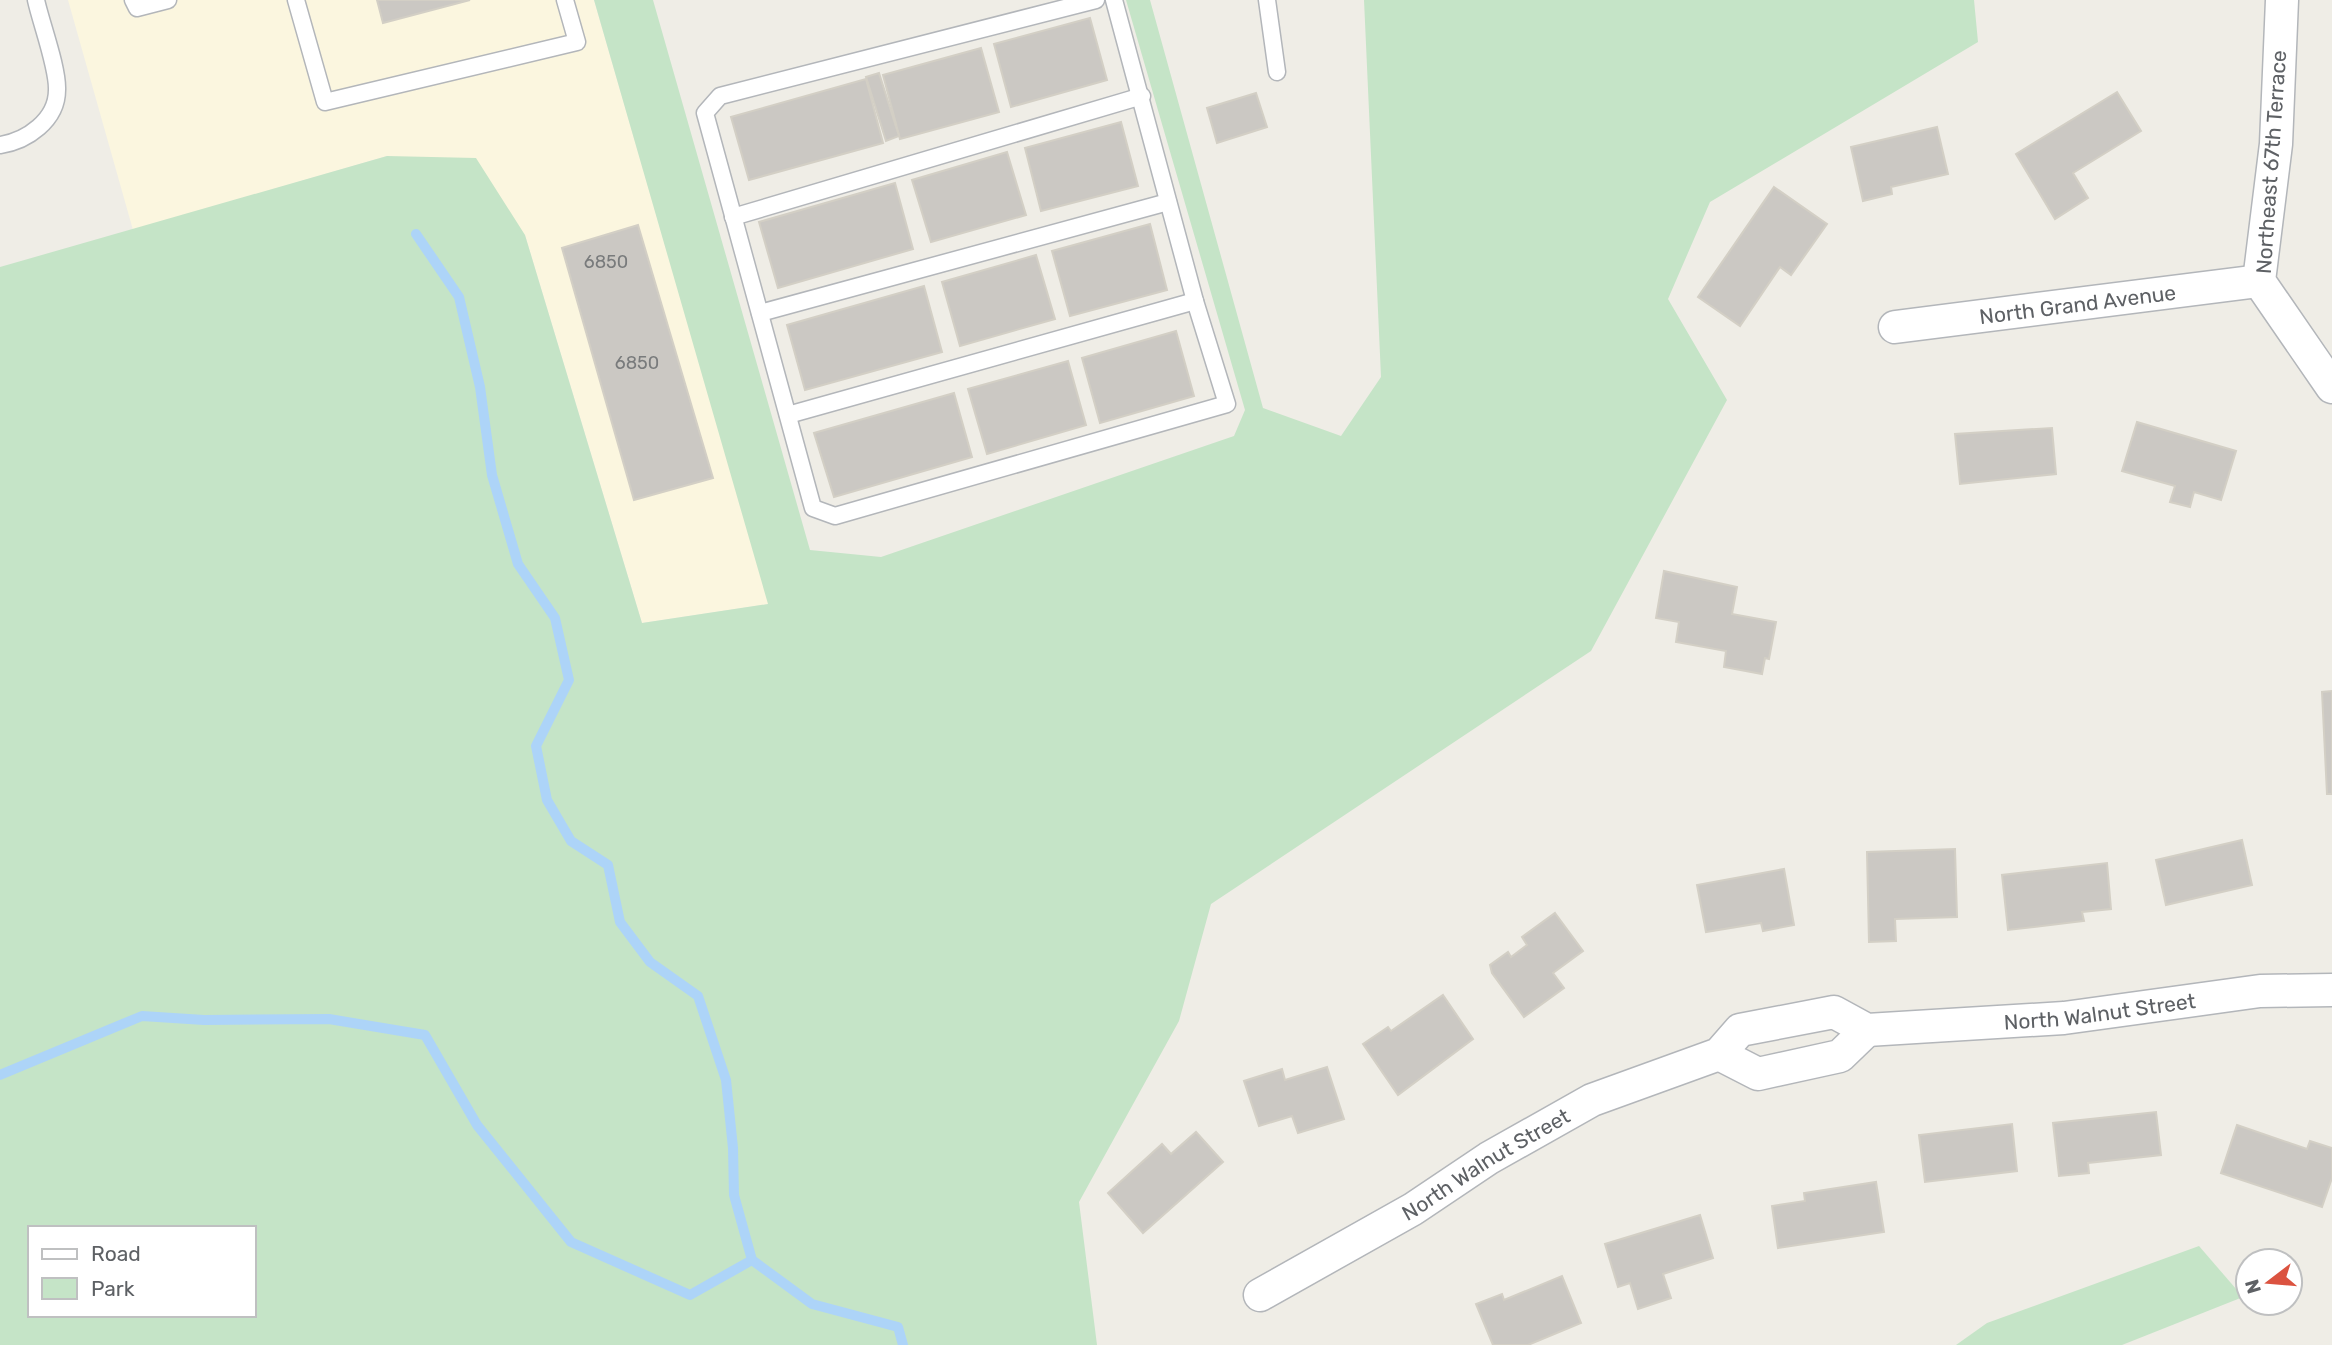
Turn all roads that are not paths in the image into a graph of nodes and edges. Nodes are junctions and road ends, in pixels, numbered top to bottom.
1 (36, 0) edge
2 (134, 0) edge
3 (168, 0) edge
4 (296, 0) edge
5 (565, 0) edge
6 (1097, 0) edge
7 (1114, 0) edge
8 (1267, 0) edge
9 (2282, 0) edge
10 (1277, 72) dead end
11 (1142, 96) junction
12 (0, 145) edge
13 (1168, 202) junction
14 (733, 217) junction
15 (2259, 281) junction
16 (1195, 301) junction
17 (760, 313) junction
18 (1895, 327) dead end
19 (2332, 387) edge
20 (788, 415) junction
21 (2332, 990) edge
22 (1867, 1030) junction
23 (1719, 1054) junction
24 (1259, 1295) dead end

1 - 12 lane
2 - 3 lane
4 - 5 lane
6 - 14 lane
7 - 11 lane
8 - 10 lane
9 - 15 street, Northeast 67th Terrace
11 - 13 lane
11 - 14 lane
13 - 16 lane
13 - 17 lane
14 - 17 lane
15 - 18 street, North Grand Avenue
15 - 19 street, Northeast 67th Terrace
16 - 20 lane
16 - 20 lane
17 - 20 lane
21 - 22 street, North Walnut Street
22 - 23 street
22 - 23 street, North Walnut Street
23 - 24 street, North Walnut Street

